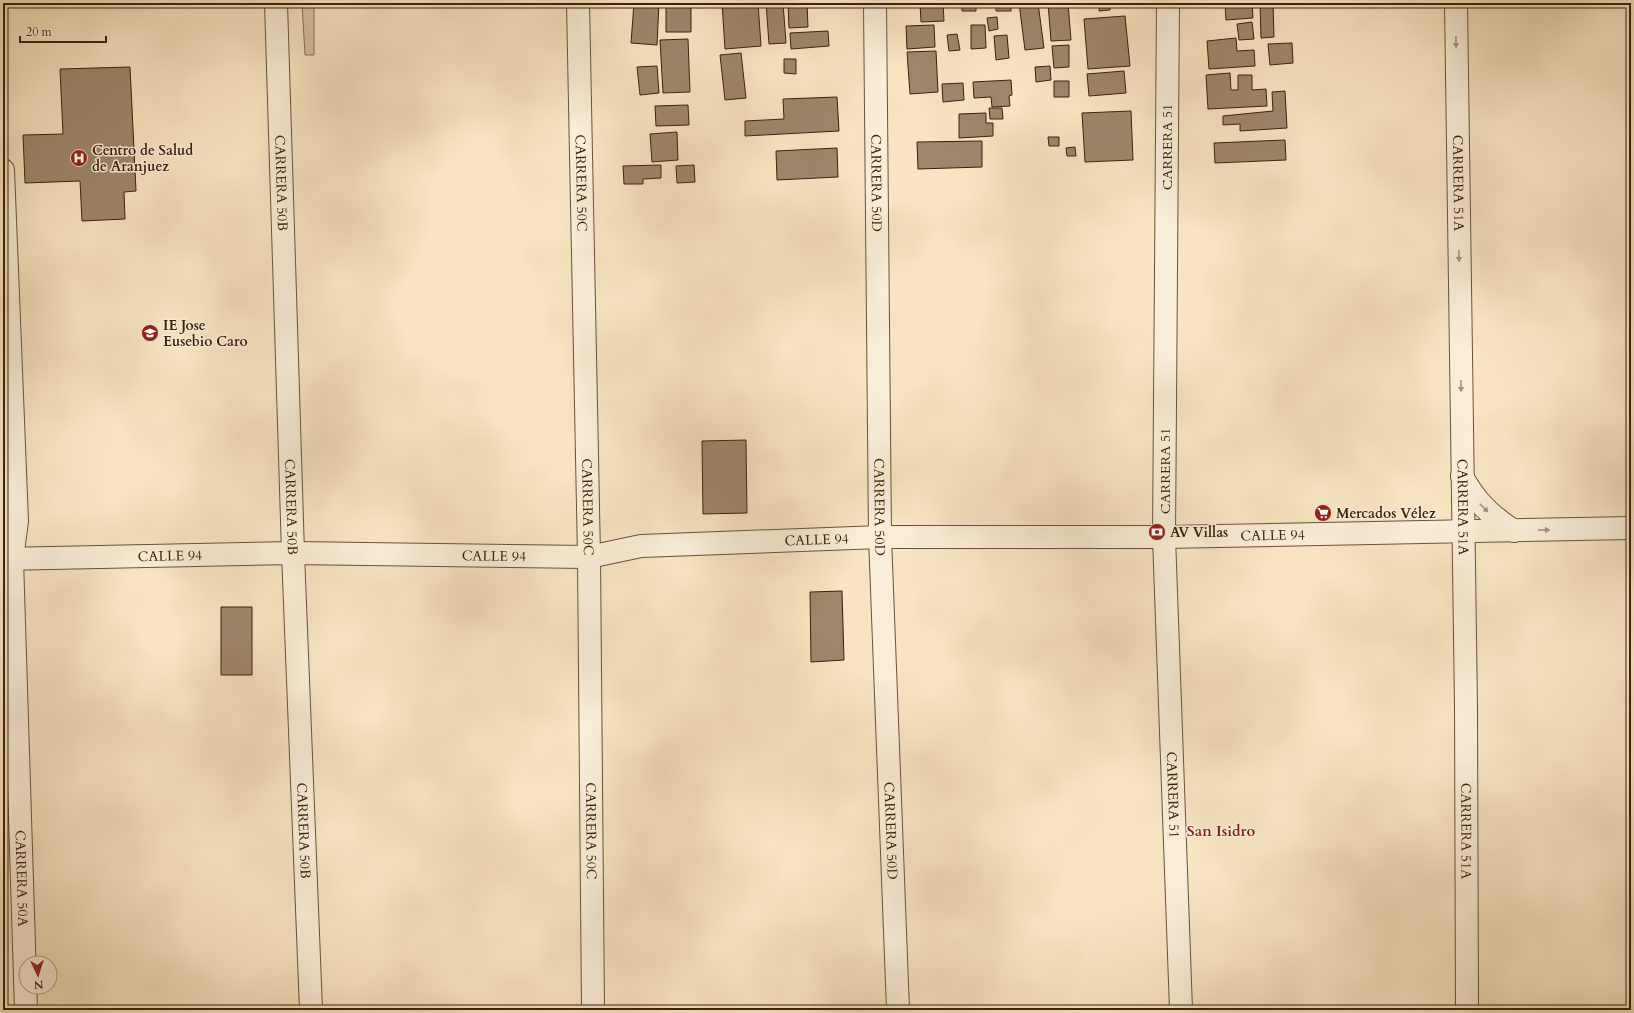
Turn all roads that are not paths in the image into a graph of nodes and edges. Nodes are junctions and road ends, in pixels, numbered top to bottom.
1 (276, 3) edge
2 (578, 3) edge
3 (875, 3) edge
4 (1168, 3) edge
5 (1456, 3) edge
6 (3, 170) edge
7 (1462, 476) junction
8 (1631, 528) edge
9 (1463, 531) junction
10 (1514, 531) junction
11 (880, 537) junction
12 (1164, 538) junction
13 (293, 553) junction
14 (589, 557) junction
15 (7, 559) edge
16 (26, 1010) edge
17 (311, 1010) edge
18 (593, 1010) edge
19 (898, 1010) edge
20 (1180, 1010) edge
21 (1467, 1010) edge

1 - 13 street, CARRERA 50B
2 - 14 street, CARRERA 50C
3 - 11 street, CARRERA 50D
4 - 12 street, CARRERA 51
5 -> 7 street, CARRERA 51A
6 - 15 street, CARRERA 50A
7 - 9 street, CARRERA 51A
7 -> 10 street
10 -> 8 street, CALLE 94
9 - 10 street, CALLE 94
9 - 12 street, CALLE 94
9 - 21 street, CARRERA 51A
11 - 12 street, CALLE 94
11 - 14 street, CALLE 94
11 - 19 street, CARRERA 50D
12 - 20 street, CARRERA 51
13 - 14 street, CALLE 94
13 - 15 street, CALLE 94
13 - 17 street, CARRERA 50B
14 - 18 street, CARRERA 50C
15 - 16 street, CARRERA 50A

